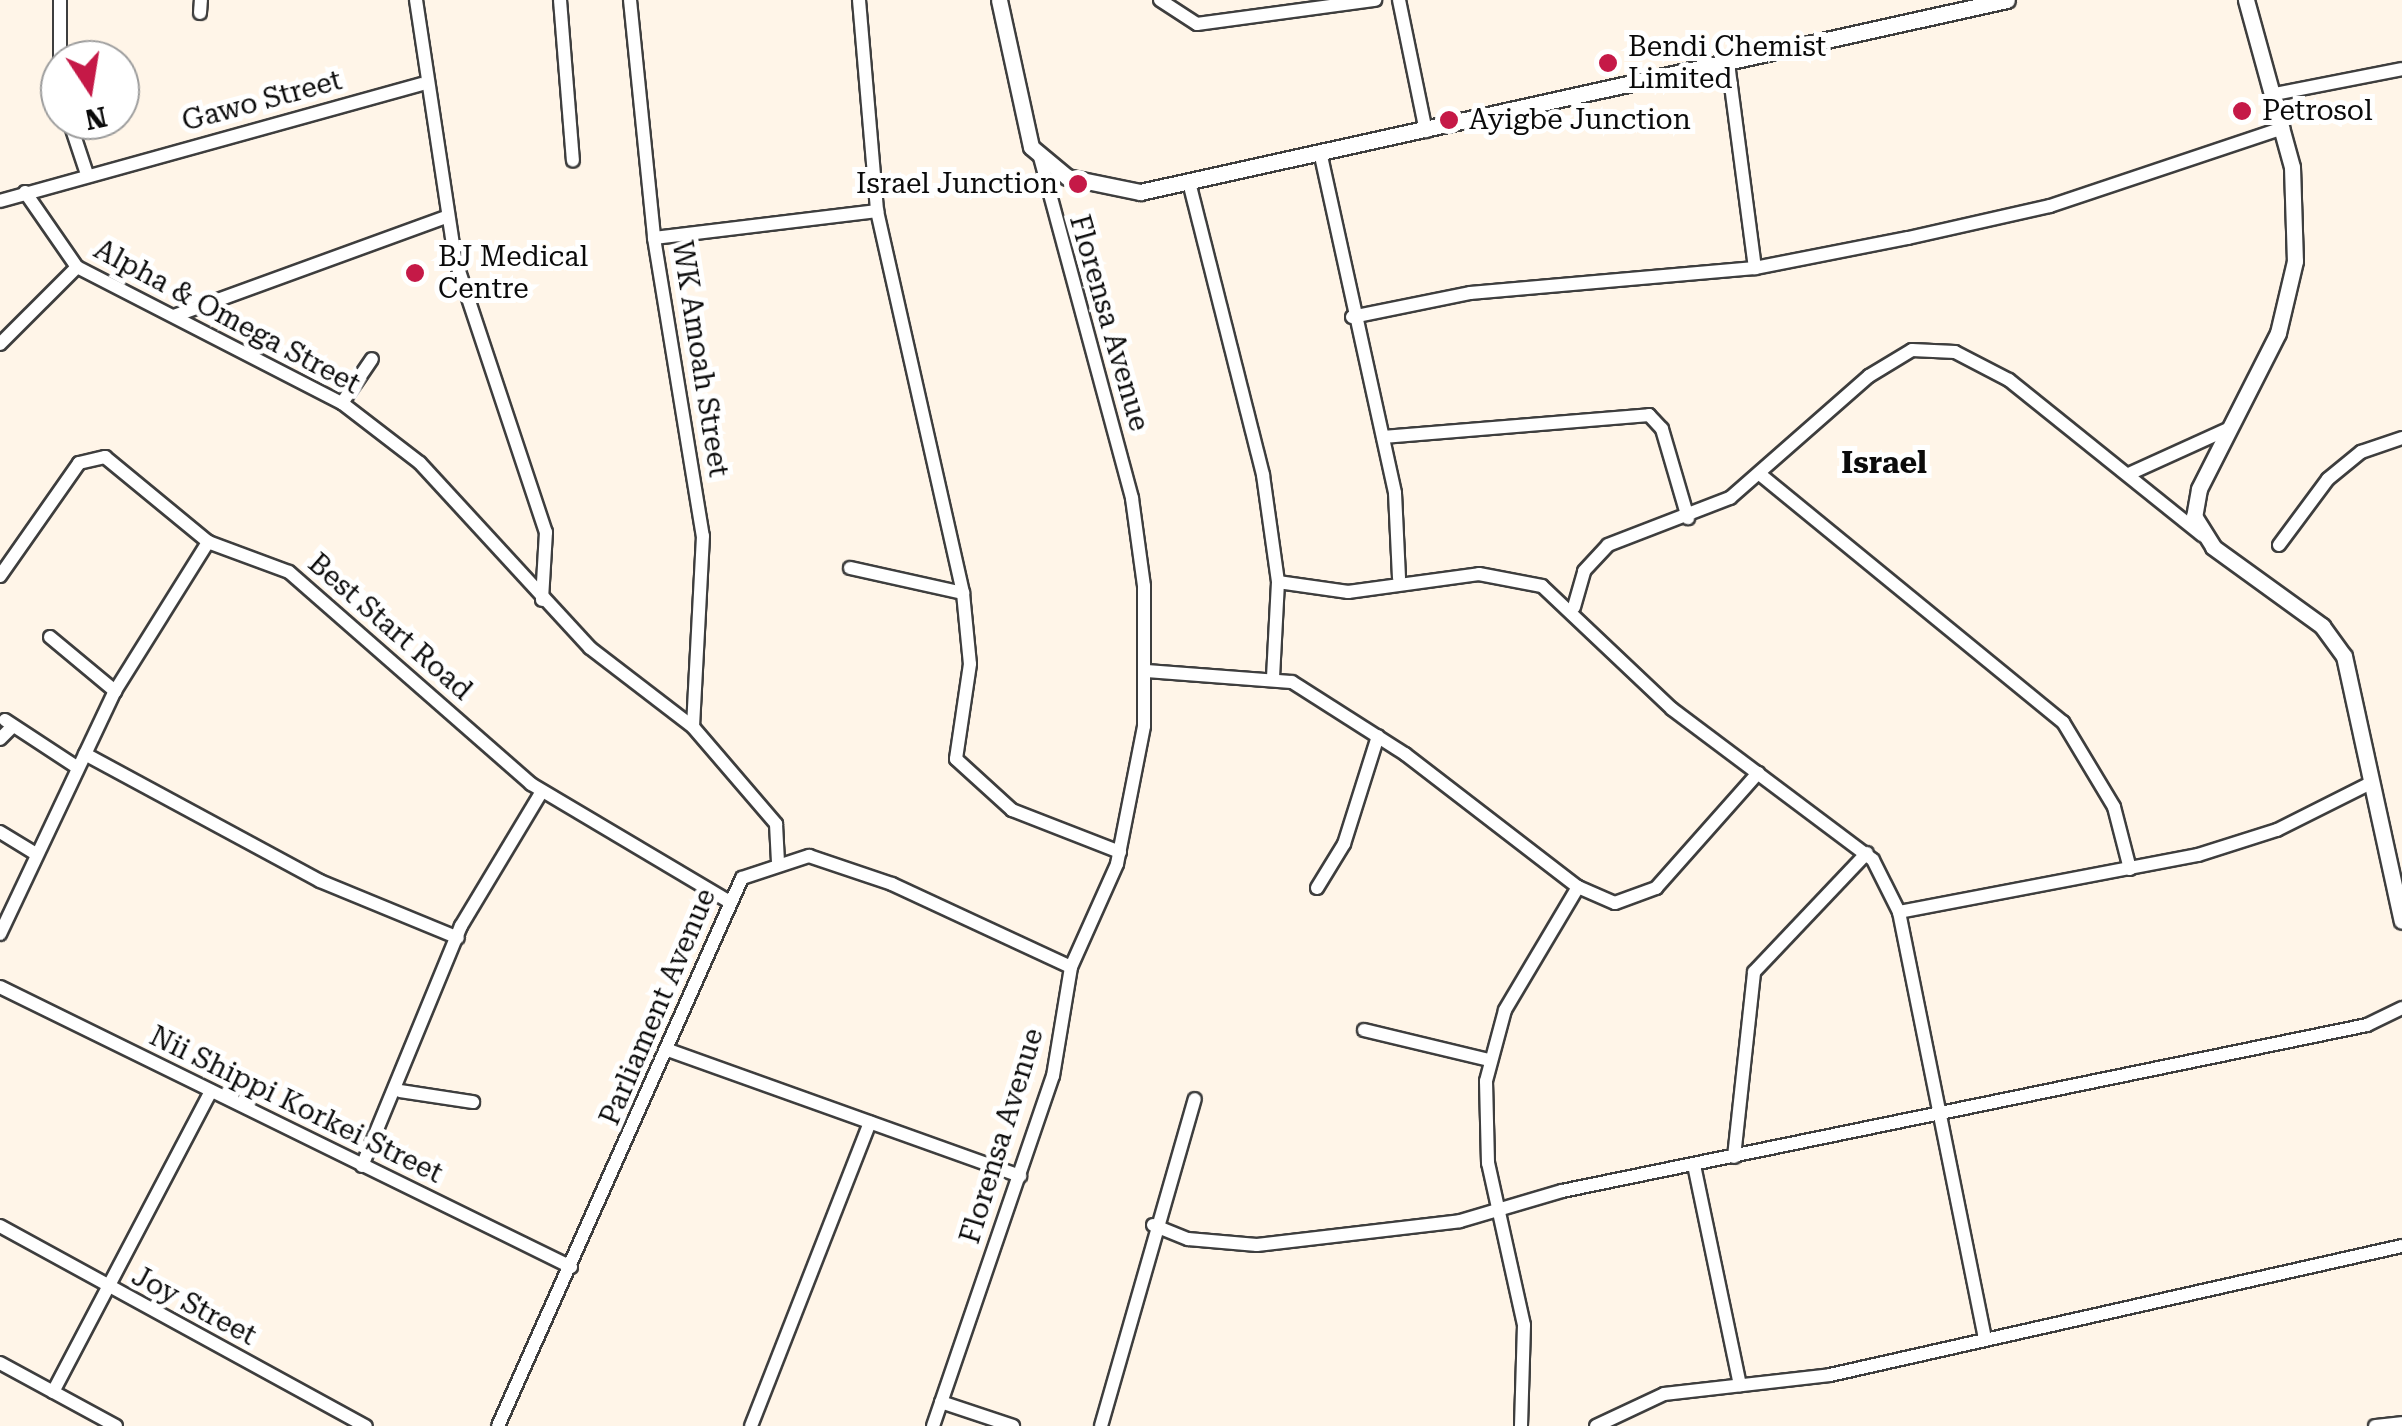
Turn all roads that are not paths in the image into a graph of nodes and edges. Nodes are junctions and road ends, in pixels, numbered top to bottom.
1 (60, 0) edge
2 (416, 0) edge
3 (560, 0) edge
4 (630, 0) edge
5 (859, 0) edge
6 (1000, 0) edge
7 (1160, 0) edge
8 (1375, 0) edge
9 (1398, 0) edge
10 (2008, 0) edge
11 (2246, 0) edge
12 (60, 40) edge
13 (1728, 63) junction
14 (2402, 69) edge
15 (422, 84) junction
16 (2276, 94) junction
17 (2283, 128) junction
18 (1426, 131) junction
19 (76, 140) edge
20 (1321, 156) junction
21 (1040, 158) junction
22 (572, 160) dead end
23 (86, 174) junction
24 (1190, 186) junction
25 (25, 192) junction
26 (0, 201) edge
27 (877, 212) junction
28 (446, 218) junction
29 (654, 238) junction
30 (77, 267) junction
31 (1755, 268) junction
32 (174, 316) junction
33 (1352, 317) junction
34 (0, 344) edge
35 (372, 359) dead end
36 (342, 403) junction
37 (2230, 428) junction
38 (1383, 436) junction
39 (2402, 438) edge
40 (2131, 473) junction
41 (1762, 476) junction
42 (1688, 518) junction
43 (2204, 537) junction
44 (208, 542) junction
45 (2279, 544) dead end
46 (850, 568) dead end
47 (0, 576) edge
48 (1399, 578) junction
49 (1278, 582) junction
50 (963, 593) junction
51 (542, 600) junction
52 (1574, 607) junction
53 (50, 637) dead end
54 (1146, 671) junction
55 (1273, 676) junction
56 (115, 691) junction
57 (693, 726) junction
58 (1378, 736) junction
59 (0, 739) edge
60 (85, 754) junction
61 (78, 768) junction
62 (1758, 773) junction
63 (2371, 783) junction
64 (542, 790) junction
65 (0, 832) edge
66 (1120, 852) junction
67 (36, 854) junction
68 (1867, 854) junction
69 (778, 861) junction
70 (2130, 869) junction
71 (1578, 887) junction
72 (1317, 888) dead end
73 (730, 902) junction
74 (1899, 912) junction
75 (2402, 921) edge
76 (0, 934) edge
77 (458, 938) junction
78 (1071, 968) junction
79 (0, 988) edge
80 (2402, 1008) edge
81 (1364, 1030) dead end
82 (671, 1050) junction
83 (1488, 1060) junction
84 (212, 1091) junction
85 (400, 1091) junction
86 (1195, 1099) dead end
87 (472, 1102) dead end
88 (1944, 1115) junction
89 (870, 1122) junction
90 (1734, 1157) junction
91 (1694, 1165) junction
92 (362, 1166) junction
93 (1020, 1176) junction
94 (1498, 1211) junction
95 (1152, 1225) junction
96 (0, 1226) edge
97 (2402, 1246) edge
98 (571, 1268) junction
99 (108, 1288) junction
100 (1985, 1338) junction
101 (0, 1363) edge
102 (1740, 1385) junction
103 (53, 1392) junction
104 (941, 1402) junction
105 (2402, 1422) edge
106 (116, 1426) edge
107 (366, 1426) edge
108 (498, 1426) edge
109 (751, 1426) edge
110 (933, 1426) edge
111 (1013, 1426) edge
112 (1101, 1426) edge
113 (1521, 1426) edge
114 (1596, 1426) edge
115 (2375, 1426) edge

1 - 12 street
2 - 15 street
3 - 22 street
4 - 29 street, WK Amoah Street
5 - 27 street
6 - 21 street
7 - 8 street
9 - 18 street
10 - 13 street
11 - 16 street
13 - 18 street
13 - 31 street
14 - 16 street
15 - 23 street, Gawo Street
15 - 28 street
16 - 17 street
17 - 31 street
17 - 37 street
18 - 20 street
19 - 23 street
20 - 24 street
20 - 33 street
21 - 24 street
21 - 54 street, Florensa Avenue
23 - 25 street, Gawo Street
24 - 49 street
25 - 26 street, Gawo Street
25 - 30 street, Alpha & Omega Street
27 - 29 street
27 - 50 street
28 - 32 street
28 - 51 street
29 - 57 street, WK Amoah Street
30 - 32 street, Alpha & Omega Street
30 - 34 street
31 - 33 street
32 - 36 street, Alpha & Omega Street
33 - 38 street
35 - 36 street
36 - 51 street, Alpha & Omega Street
37 - 40 street
37 - 43 street
38 - 42 street
38 - 48 street
39 - 45 street
40 - 41 street
40 - 43 street
41 - 42 street
41 - 70 street
42 - 52 street
43 - 63 street
44 - 47 street, Best Start Road
44 - 56 street
44 - 64 street, Best Start Road
46 - 50 street
48 - 49 street
48 - 52 street
49 - 55 street
50 - 66 street
51 - 57 street, Alpha & Omega Street
52 - 62 street
53 - 56 street
54 - 55 street
54 - 66 street, Florensa Avenue
55 - 58 street
56 - 60 street
57 - 69 street, Alpha & Omega Street
58 - 71 street
58 - 72 street
59 - 61 street
60 - 61 street
60 - 77 street
61 - 67 street
62 - 68 street
62 - 71 street
63 - 70 street
63 - 75 street
64 - 73 street, Best Start Road
64 - 77 street
65 - 67 street
66 - 78 street, Florensa Avenue
67 - 76 street
68 - 74 street
68 - 90 street
69 - 73 street, Parliament Avenue
69 - 78 street
70 - 74 street
71 - 83 street
73 - 82 street, Parliament Avenue
74 - 88 street
77 - 85 street
78 - 93 street, Florensa Avenue
79 - 84 street, Nii Shippi Korkei Street
80 - 88 street
81 - 83 street
82 - 89 street
82 - 98 street, Parliament Avenue
83 - 94 street
84 - 92 street, Nii Shippi Korkei Street
84 - 99 street
85 - 87 street
85 - 92 street
86 - 95 street
88 - 90 street
88 - 100 street
89 - 93 street
89 - 109 street
90 - 91 street
91 - 94 street
91 - 102 street
92 - 98 street, Nii Shippi Korkei Street
93 - 104 street, Florensa Avenue
94 - 95 street
94 - 113 street
95 - 112 street
96 - 99 street, Joy Street
97 - 100 street
98 - 108 street, Parliament Avenue
99 - 103 street
99 - 107 street, Joy Street
100 - 102 street
101 - 103 street
102 - 114 street
103 - 106 street
104 - 110 street, Florensa Avenue
104 - 111 street
105 - 115 street

